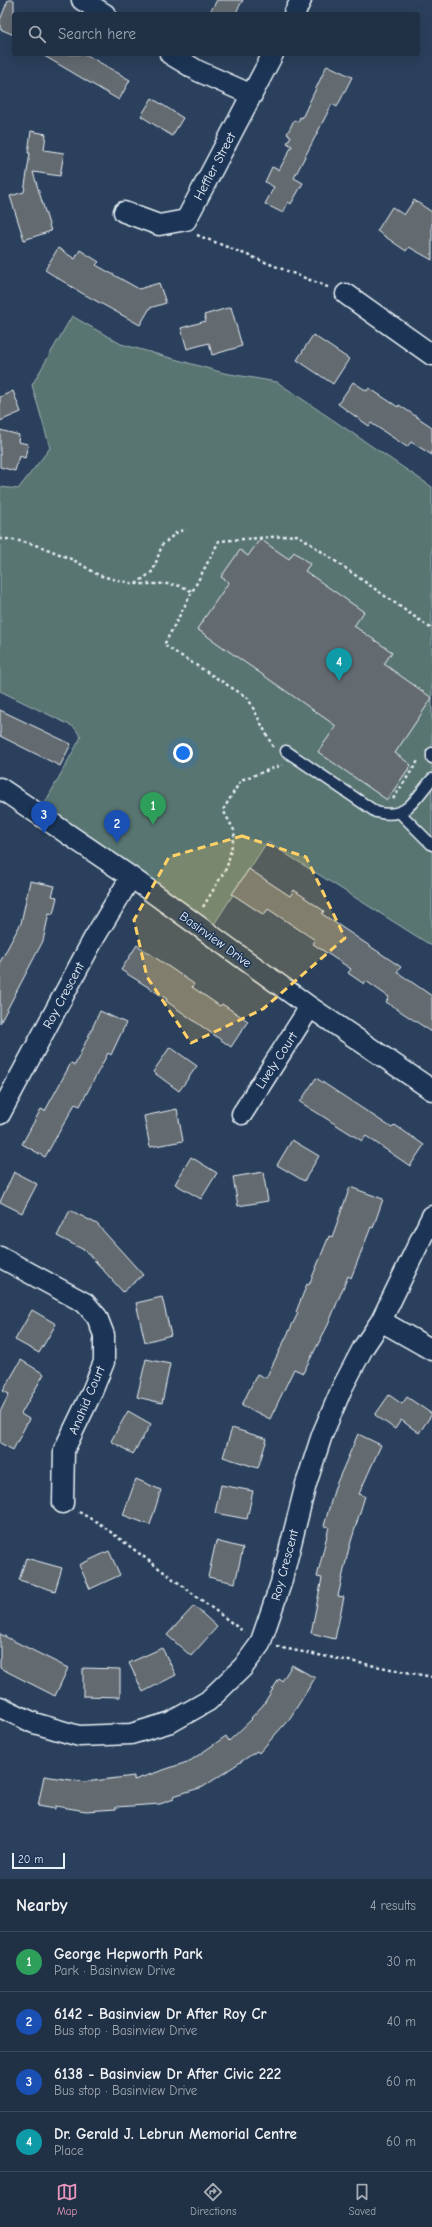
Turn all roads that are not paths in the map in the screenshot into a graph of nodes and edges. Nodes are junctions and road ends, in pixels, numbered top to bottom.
1 (82, 0) edge
2 (301, 0) edge
3 (102, 12) edge
4 (295, 12) edge
5 (173, 56) edge
6 (272, 56) edge
7 (252, 95) junction
8 (124, 212) dead end
9 (346, 294) road end
10 (432, 355) edge
11 (282, 754) road end
12 (432, 754) edge
13 (432, 758) edge
14 (432, 779) edge
15 (0, 788) edge
16 (400, 813) junction
17 (432, 845) edge
18 (131, 878) junction
19 (310, 1007) junction
20 (432, 1090) edge
21 (0, 1114) edge
22 (242, 1114) dead end
23 (432, 1216) edge
24 (0, 1257) edge
25 (381, 1321) junction
26 (432, 1350) edge
27 (62, 1503) road end
28 (0, 1706) edge

1 - 3 street
2 - 4 street
5 - 7 street
6 - 7 street, Heffler Street
7 - 8 street, Heffler Street
9 - 10 street
11 - 16 lane
12 - 13 lane
14 - 16 lane
15 - 18 street, Basinview Drive
16 - 17 lane
18 - 19 street, Basinview Drive
18 - 21 street, Roy Crescent
19 - 20 street, Basinview Drive
19 - 22 street, Lively Court
23 - 25 street, Roy Crescent
24 - 27 street, Anahid Court
25 - 26 street
25 - 28 street, Roy Crescent

